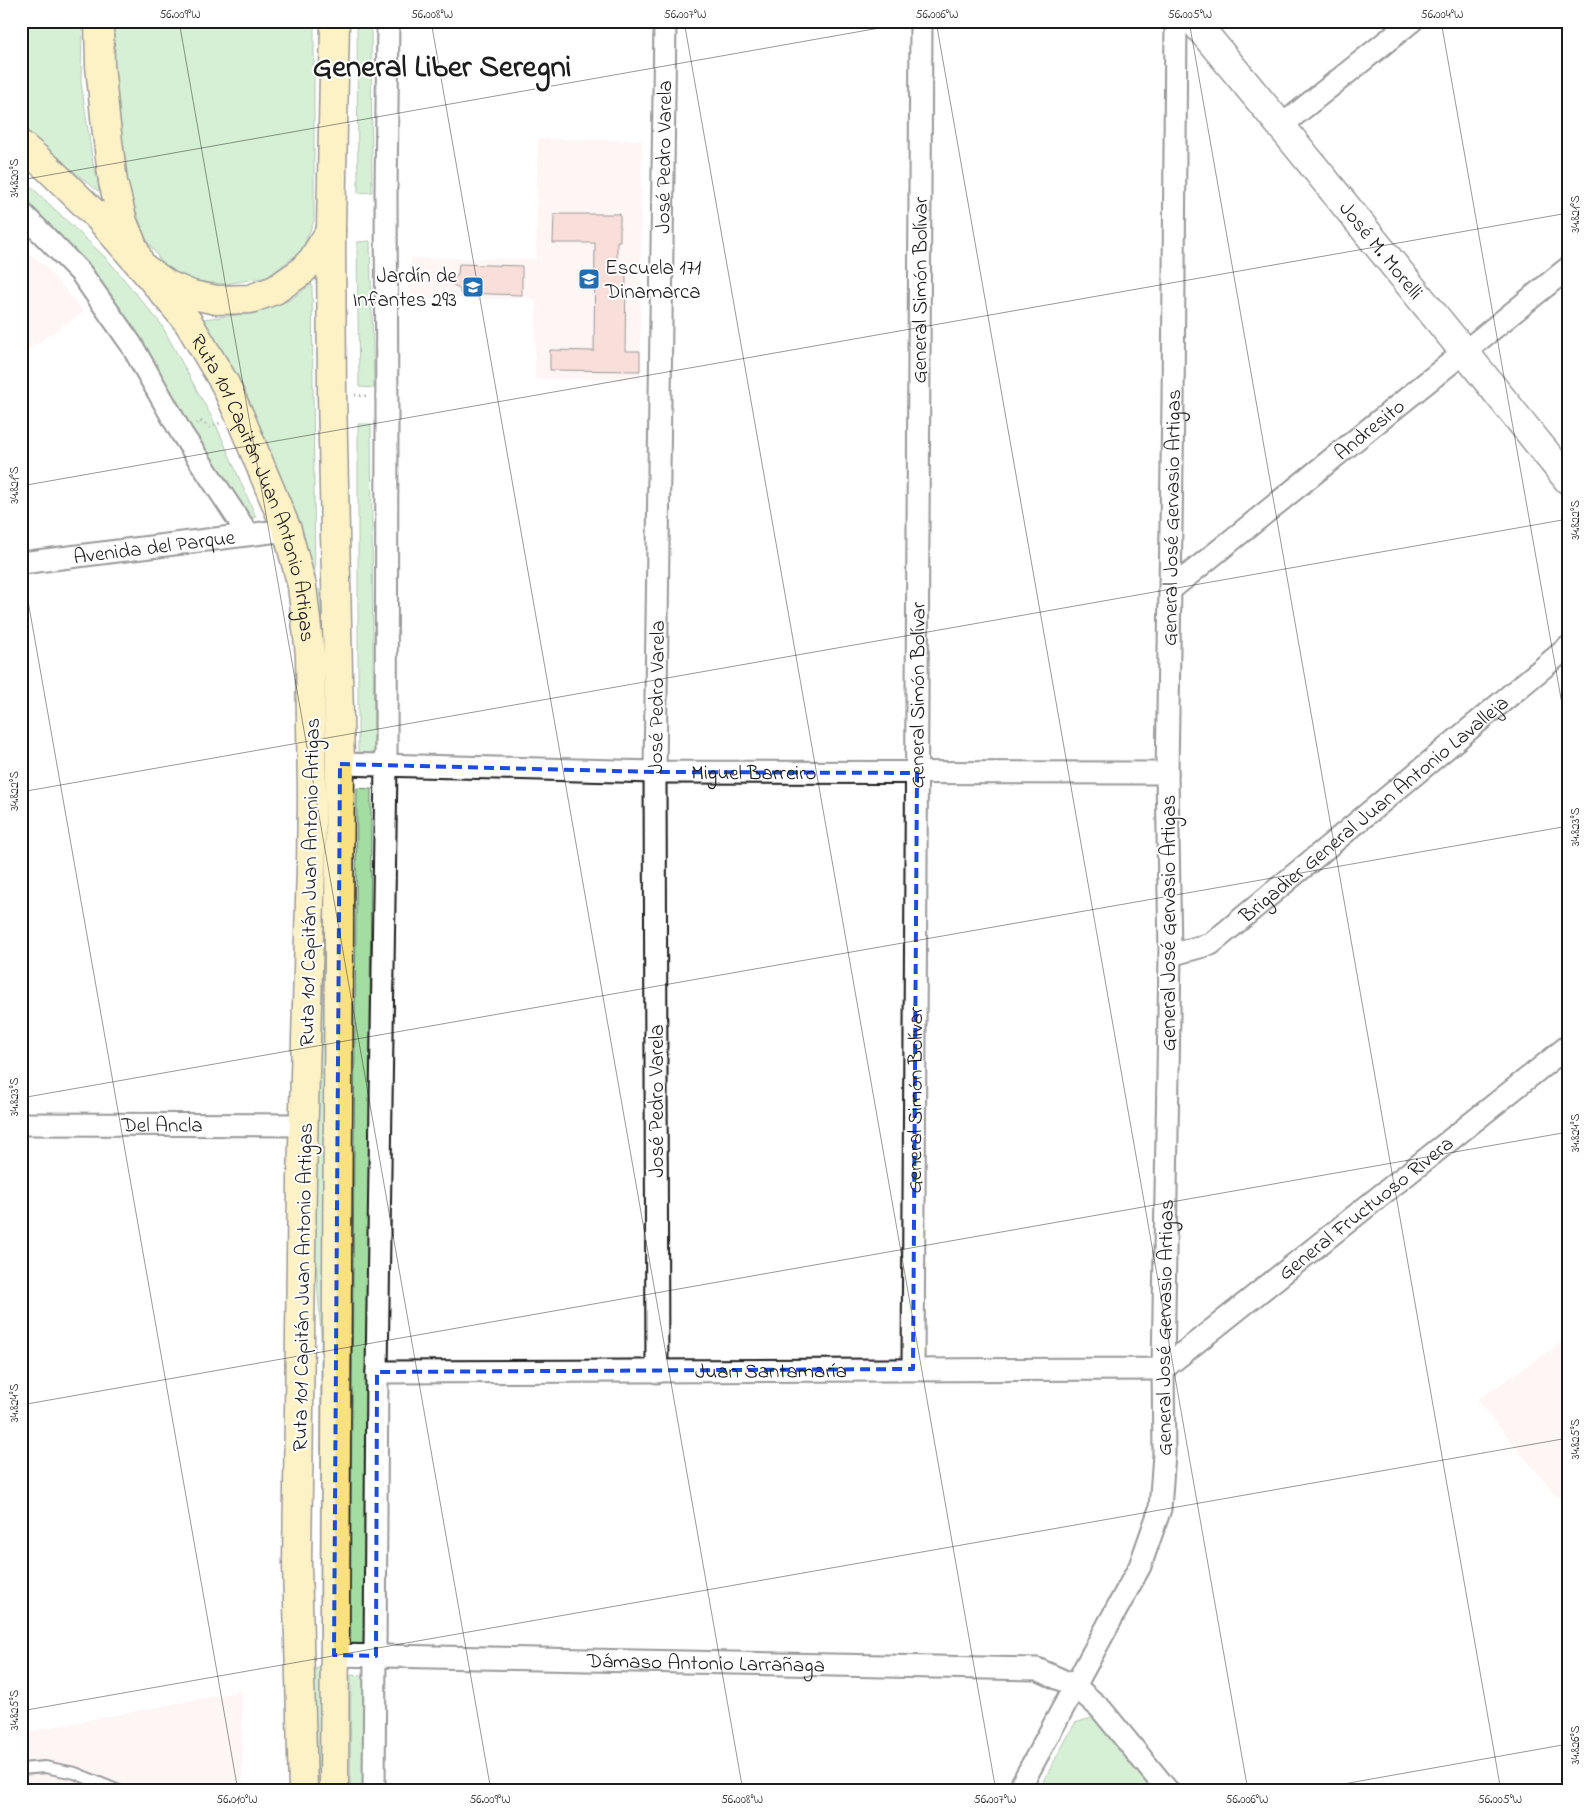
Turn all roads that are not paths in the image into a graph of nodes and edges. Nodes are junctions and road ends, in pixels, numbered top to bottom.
1 (99, 21) edge
2 (335, 21) edge
3 (388, 21) edge
4 (665, 21) edge
5 (921, 21) edge
6 (1176, 21) edge
7 (1194, 21) edge
8 (1412, 21) edge
9 (1282, 126) junction
10 (21, 146) edge
11 (21, 212) edge
12 (331, 230) junction
13 (141, 266) junction
14 (1568, 268) edge
15 (1463, 351) junction
16 (1568, 480) edge
17 (287, 530) junction
18 (248, 534) junction
19 (21, 563) edge
20 (1170, 590) junction
21 (1568, 647) edge
22 (340, 764) junction
23 (386, 765) junction
24 (654, 772) junction
25 (917, 773) junction
26 (1167, 773) junction
27 (1170, 956) junction
28 (1568, 1046) edge
29 (21, 1124) edge
30 (304, 1125) junction
31 (913, 1369) junction
32 (1163, 1369) junction
33 (377, 1372) junction
34 (657, 1372) junction
35 (334, 1655) junction
36 (376, 1656) junction
37 (1075, 1686) junction
38 (21, 1768) edge
39 (119, 1791) edge
40 (302, 1791) edge
41 (334, 1791) edge
42 (374, 1791) edge
43 (1018, 1791) edge
44 (1168, 1791) edge

1 - 13 highway, Ruta 101 Capitán Juan Antonio Artigas
2 - 12 highway, Ruta 101 Capitán Juan Antonio Artigas
3 - 23 street
4 - 24 street, José Pedro Varela
5 - 25 street, General Simón Bolívar
6 - 20 street, General José Gervasio Artigas
7 - 9 street, José M. Morelli
8 - 9 street
9 - 15 street, José M. Morelli
10 - 13 highway
11 - 18 street
12 - 13 highway
12 - 22 highway, Ruta 101 Capitán Juan Antonio Artigas
13 - 17 highway, Ruta 101 Capitán Juan Antonio Artigas
14 - 15 street, Andresito
15 - 16 street, José M. Morelli
15 - 20 street, Andresito
17 - 18 street, Avenida del Parque
17 - 30 highway, Ruta 101 Capitán Juan Antonio Artigas
18 - 19 street, Avenida del Parque
20 - 26 street, General José Gervasio Artigas
21 - 27 street, Brigadier General Juan Antonio Lavalleja
22 - 23 street, Miguel Barreiro
22 - 35 highway, Ruta 101 Capitán Juan Antonio Artigas
23 - 24 street, Miguel Barreiro
23 - 33 street
24 - 25 street, Miguel Barreiro
24 - 34 street, José Pedro Varela
25 - 26 street, Miguel Barreiro
25 - 31 street, General Simón Bolívar
26 - 27 street, General José Gervasio Artigas
27 - 32 street, General José Gervasio Artigas
28 - 32 street, General Fructuoso Rivera
29 - 30 street, Del Ancla
30 - 40 highway, Ruta 101 Capitán Juan Antonio Artigas
31 - 32 street, Juan Santamaría
31 - 34 street, Juan Santamaría
32 - 37 street, General José Gervasio Artigas
33 - 34 street, Juan Santamaría
33 - 36 street
35 - 36 street, Dámaso Antonio Larrañaga
35 - 41 highway, Ruta 101 Capitán Juan Antonio Artigas
36 - 37 street, Dámaso Antonio Larrañaga
36 - 42 street
37 - 43 street, General José Gervasio Artigas
37 - 44 street, Dámaso Antonio Larrañaga
38 - 39 lane

